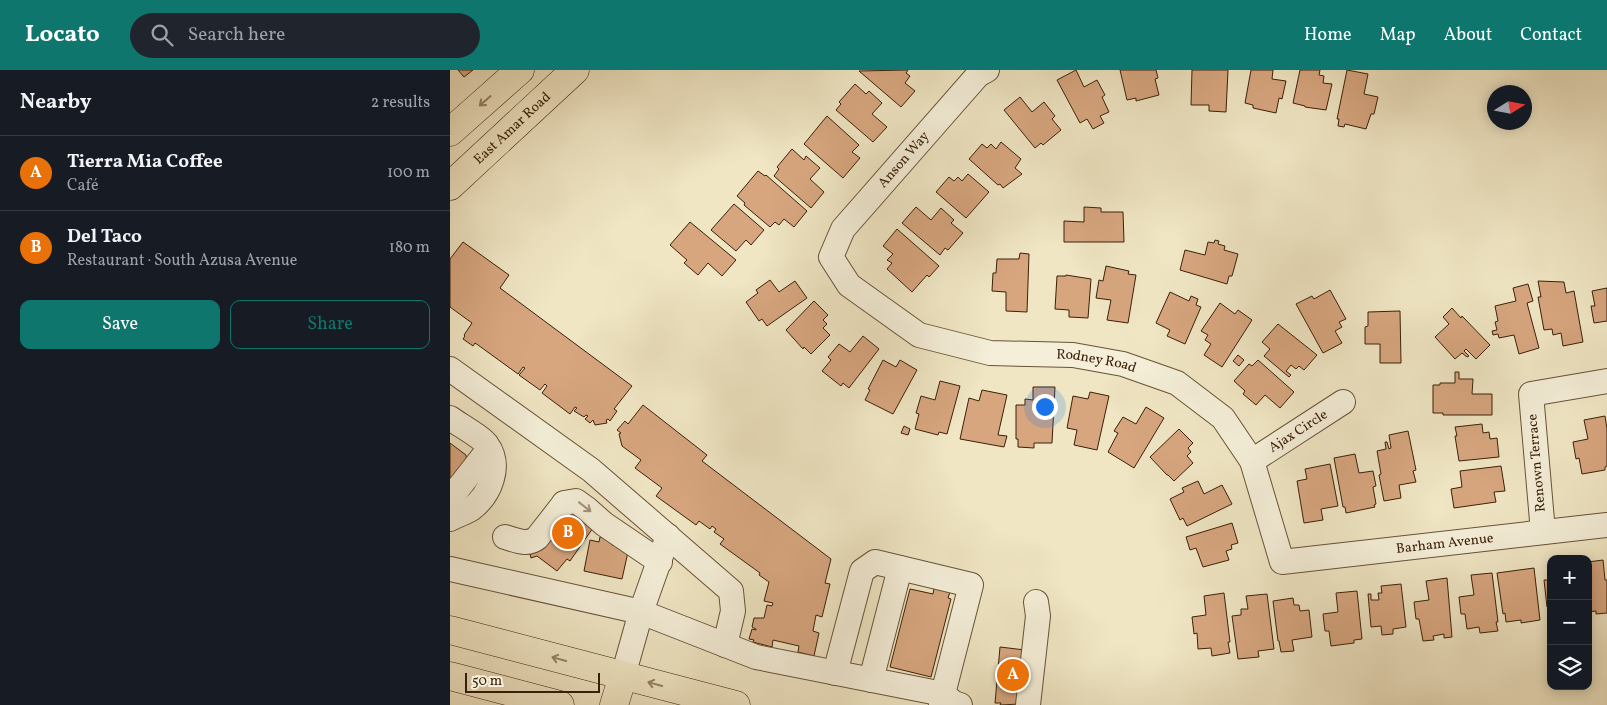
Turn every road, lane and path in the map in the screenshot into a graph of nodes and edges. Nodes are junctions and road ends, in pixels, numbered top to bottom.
1 (520, 70) edge
2 (575, 70) edge
3 (987, 70) edge
4 (450, 132) edge
5 (450, 186) edge
6 (831, 258) joint
7 (450, 369) edge
8 (1607, 381) edge
9 (1344, 402) dead end
10 (450, 418) edge
11 (489, 449) junction
12 (1252, 462) junction
13 (450, 502) edge
14 (450, 519) edge
15 (1607, 525) edge
16 (1543, 532) junction
17 (668, 536) junction
18 (505, 537) dead end
19 (660, 562) junction
20 (1282, 562) joint
21 (900, 568) junction
22 (450, 569) edge
23 (1036, 602) dead end
24 (641, 612) junction
25 (450, 630) edge
26 (725, 645) junction
27 (835, 673) junction
28 (450, 676) edge
29 (624, 676) junction
30 (871, 680) junction
31 (948, 701) edge
32 (560, 705) edge
33 (614, 705) edge
34 (736, 705) edge
35 (1028, 705) edge

1 -> 4 main road
2 - 5 main road, East Amar Road
3 - 6 street, Anson Way
6 - 12 street, Rodney Road
7 - 17 street
8 - 16 street, Renown Terrace
9 - 12 street, Ajax Circle
10 - 11 street
11 - 13 street
11 - 14 street
12 - 20 street, Rodney Road
15 - 16 street, Barham Avenue
16 - 20 street, Barham Avenue
17 - 19 street
17 - 26 street
18 -> 19 street
19 - 24 street
21 - 27 street
21 - 30 street
21 - 31 street
22 - 24 street
23 - 35 street
24 - 26 street
24 - 29 street
29 -> 25 main road
26 - 27 street
27 - 30 street
28 - 32 main road
29 - 33 main road
34 -> 29 main road
30 - 31 street

